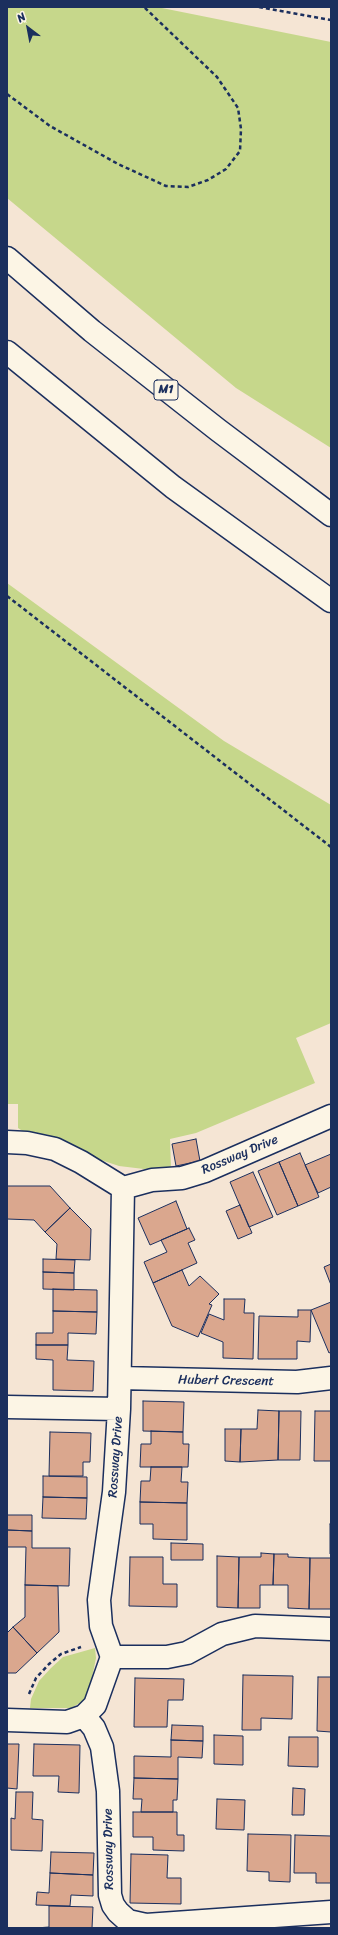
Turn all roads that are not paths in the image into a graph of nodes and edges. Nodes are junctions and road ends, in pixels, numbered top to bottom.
1 (7, 258) edge
2 (7, 352) edge
3 (331, 515) edge
4 (331, 601) edge
5 (331, 1116) edge
6 (7, 1142) edge
7 (123, 1188) junction
8 (120, 1378) junction
9 (331, 1378) edge
10 (7, 1407) edge
11 (119, 1409) junction
12 (331, 1629) edge
13 (109, 1649) junction
14 (84, 1716) junction
15 (12, 1720) edge
16 (331, 1912) edge

1 - 3 main road, M1
2 - 4 main road
5 - 7 main road, Rossway Drive
6 - 7 main road
7 - 8 main road, Rossway Drive
8 - 9 main road, Hubert Crescent
8 - 11 main road, Rossway Drive
10 - 11 main road
11 - 13 main road, Rossway Drive
12 - 13 main road
13 - 14 main road
14 - 15 main road
14 - 16 main road, Rossway Drive

